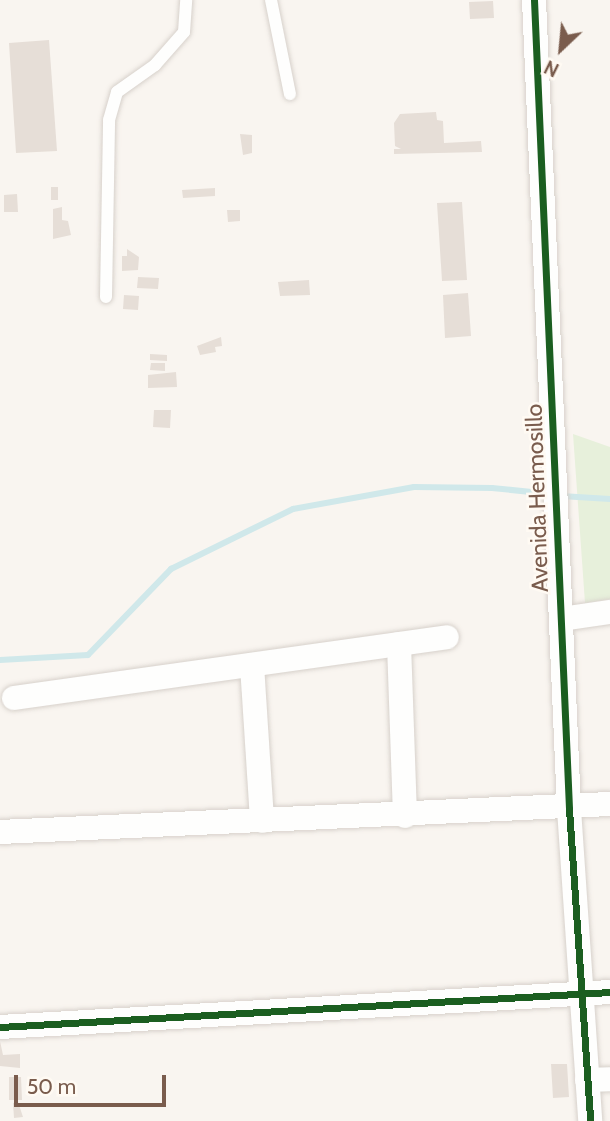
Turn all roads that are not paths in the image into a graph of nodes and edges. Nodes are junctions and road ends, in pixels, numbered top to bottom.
1 (186, 0) edge
2 (271, 0) edge
3 (534, 0) edge
4 (290, 94) dead end
5 (106, 297) dead end
6 (610, 612) edge
7 (562, 620) junction
8 (447, 637) dead end
9 (399, 644) junction
10 (252, 665) junction
11 (14, 698) dead end
12 (610, 804) edge
13 (569, 809) junction
14 (405, 816) junction
15 (262, 821) junction
16 (0, 832) edge
17 (610, 992) edge
18 (581, 994) junction
19 (0, 1027) edge
20 (598, 1080) edge
21 (590, 1121) edge

1 - 5 lane
2 - 4 lane
3 - 7 street, Avenida Hermosillo
6 - 7 street
7 - 13 street, Avenida Hermosillo
8 - 9 street
9 - 10 street
9 - 14 street
10 - 11 street
10 - 15 street
12 - 13 street
13 - 14 street
13 - 18 street, Avenida Hermosillo
14 - 15 street
15 - 16 street
17 - 18 street
18 - 19 street
18 - 20 street, Avenida Hermosillo
20 - 21 street, Avenida Hermosillo

